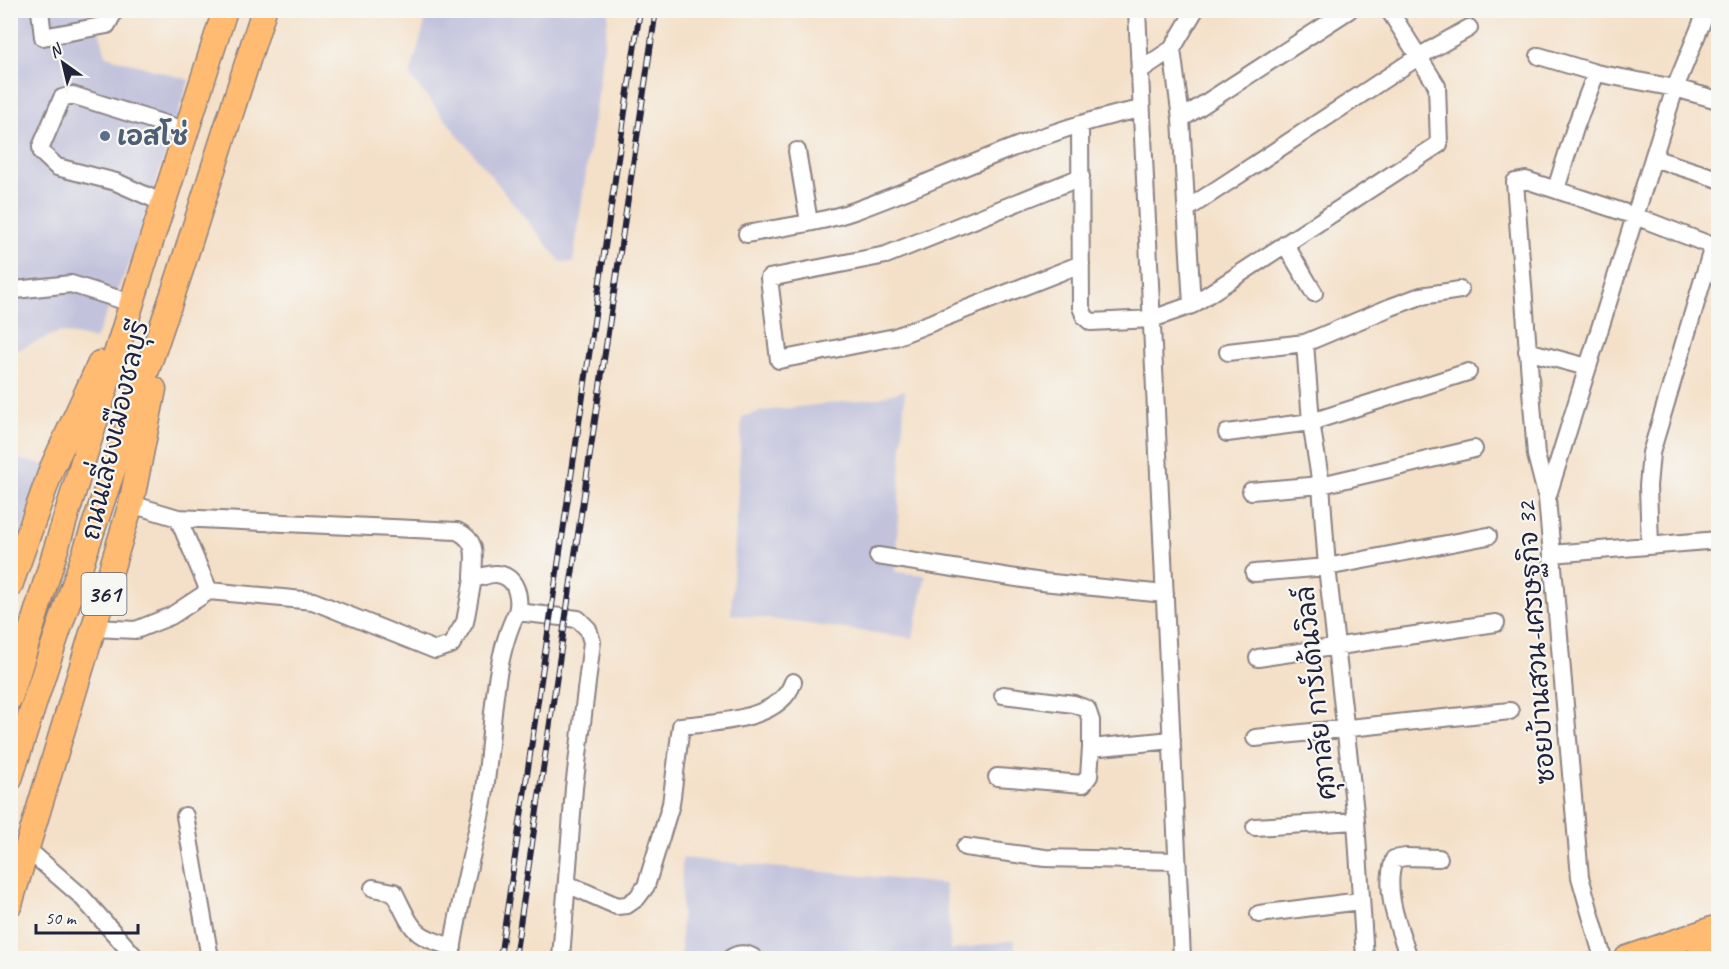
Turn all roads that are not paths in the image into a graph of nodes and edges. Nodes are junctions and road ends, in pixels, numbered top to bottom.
1 (40, 10) edge
2 (225, 10) edge
3 (264, 10) edge
4 (1137, 10) edge
5 (1195, 10) edge
6 (1349, 10) edge
7 (1389, 10) edge
8 (1709, 10) edge
9 (1719, 13) edge
10 (109, 15) edge
11 (1469, 28) dead end
12 (1172, 49) junction
13 (1539, 56) dead end
14 (1418, 57) junction
15 (1139, 71) junction
16 (1596, 73) junction
17 (1675, 88) junction
18 (1719, 100) edge
19 (1141, 109) junction
20 (1181, 119) junction
21 (1080, 124) junction
22 (187, 131) junction
23 (797, 151) dead end
24 (1653, 158) junction
25 (1081, 177) junction
26 (1719, 179) edge
27 (1556, 189) junction
28 (163, 203) junction
29 (1187, 209) junction
30 (1635, 216) junction
31 (809, 222) junction
32 (747, 234) dead end
33 (1284, 244) junction
34 (1716, 247) edge
35 (1081, 264) junction
36 (141, 273) junction
37 (178, 279) junction
38 (15, 290) dead end
39 (1460, 290) dead end
40 (1314, 293) dead end
41 (129, 302) junction
42 (1192, 305) junction
43 (1152, 319) junction
44 (1305, 343) junction
45 (1527, 351) junction
46 (1228, 352) dead end
47 (1587, 367) junction
48 (1468, 372) dead end
49 (1311, 422) junction
50 (1227, 433) dead end
51 (1474, 449) dead end
52 (1321, 485) junction
53 (1251, 491) dead end
54 (1547, 498) junction
55 (131, 504) junction
56 (178, 518) junction
57 (1488, 536) dead end
58 (1719, 540) edge
59 (1650, 546) junction
60 (1552, 554) junction
61 (878, 556) dead end
62 (1327, 567) junction
63 (1254, 573) dead end
64 (473, 579) junction
65 (10, 586) edge
66 (209, 591) junction
67 (1165, 594) junction
68 (517, 612) junction
69 (1496, 623) dead end
70 (94, 628) junction
71 (1336, 646) junction
72 (1258, 658) dead end
73 (793, 682) dead end
74 (1003, 695) dead end
75 (10, 698) edge
76 (1510, 711) dead end
77 (1346, 730) junction
78 (1255, 738) dead end
79 (1172, 740) junction
80 (1091, 748) junction
81 (997, 777) dead end
82 (10, 779) edge
83 (186, 816) dead end
84 (1356, 821) junction
85 (1255, 827) dead end
86 (965, 847) dead end
87 (27, 849) junction
88 (1439, 858) dead end
89 (1177, 861) junction
90 (567, 884) junction
91 (373, 888) dead end
92 (1360, 900) junction
93 (10, 904) edge
94 (1259, 914) dead end
95 (1719, 927) edge
96 (1719, 951) edge
97 (452, 953) edge
98 (136, 958) edge
99 (210, 958) edge
100 (561, 958) edge
101 (731, 958) edge
102 (754, 958) edge
103 (1182, 958) edge
104 (1365, 958) edge
105 (1408, 958) edge
106 (1603, 958) edge
107 (1627, 958) edge
108 (1698, 958) edge

1 - 10 street
2 - 22 highway, ถนนเลี่ยงเมืองชลบุรี / 361
3 - 37 highway, ถนนเลี่ยงเมืองชลบุรี / 361
4 - 15 street
5 - 12 street
6 - 20 street
7 - 14 street
8 - 9 street
8 - 17 street, ซอยบ้านสวน-เศรษฐกิจ 32
11 - 14 street
12 - 15 street
12 - 20 street
13 - 16 street
14 - 29 street
14 - 33 street
15 - 19 street
16 - 17 street
16 - 27 street
17 - 18 street
17 - 24 street, ซอยบ้านสวน-เศรษฐกิจ 32
19 - 21 street
19 - 43 street
20 - 29 street
21 - 25 street
21 - 31 street
22 - 28 highway, ถนนเลี่ยงเมืองชลบุรี / 361
22 - 28 street
23 - 31 street
24 - 26 street
24 - 30 street, ซอยบ้านสวน-เศรษฐกิจ 32
25 - 35 street
25 - 35 street
27 - 30 street
27 - 45 street
28 - 36 highway, ถนนเลี่ยงเมืองชลบุรี / 361
29 - 42 street
30 - 34 street
30 - 47 street, ซอยบ้านสวน-เศรษฐกิจ 32
31 - 32 street
33 - 40 street
33 - 42 street
34 - 59 street
35 - 43 street
36 - 41 highway, ถนนเลี่ยงเมืองชลบุรี / 361
36 - 75 highway, ถนนเลี่ยงเมืองชลบุรี / 361
37 - 55 highway, ถนนเลี่ยงเมืองชลบุรี / 361
37 - 82 highway, ถนนเลี่ยงเมืองชลบุรี / 361
38 - 41 street
39 - 44 street
41 - 65 highway, ถนนเลี่ยงเมืองชลบุรี / 361
42 - 43 street
43 - 67 street
44 - 46 street
44 - 49 street, ศุภาลัย การ์เด้นวิลล์
45 - 47 street
45 - 54 street
47 - 54 street, ซอยบ้านสวน-เศรษฐกิจ 32
48 - 49 street
49 - 50 street
49 - 52 street, ศุภาลัย การ์เด้นวิลล์
51 - 52 street
52 - 53 street
52 - 62 street, ศุภาลัย การ์เด้นวิลล์
54 - 60 street, ซอยบ้านสวน-เศรษฐกิจ 32
55 - 56 street
55 - 70 highway, ถนนเลี่ยงเมืองชลบุรี / 361
56 - 64 street
56 - 66 street
57 - 62 street
58 - 59 street
59 - 60 street
60 - 106 street, ซอยบ้านสวน-เศรษฐกิจ 32
61 - 67 street
62 - 63 street
62 - 71 street, ศุภาลัย การ์เด้นวิลล์
64 - 66 street
64 - 68 street
66 - 70 street
67 - 79 street
68 - 90 street
68 - 97 street
69 - 71 street
70 - 87 highway, ถนนเลี่ยงเมืองชลบุรี / 361
71 - 72 street
71 - 77 street, ศุภาลัย การ์เด้นวิลล์
73 - 90 street
74 - 80 street
76 - 77 street
77 - 78 street
77 - 84 street, ศุภาลัย การ์เด้นวิลล์
79 - 80 street
79 - 89 street
80 - 81 street
83 - 99 street
84 - 85 street
84 - 92 street, ศุภาลัย การ์เด้นวิลล์
86 - 89 street
87 - 93 highway, ถนนเลี่ยงเมืองชลบุรี / 361
87 - 98 street
88 - 105 street
89 - 103 street
90 - 100 street
91 - 97 street
92 - 94 street
92 - 104 street, ศุภาลัย การ์เด้นวิลล์
95 - 107 highway
96 - 108 highway
101 - 102 street

